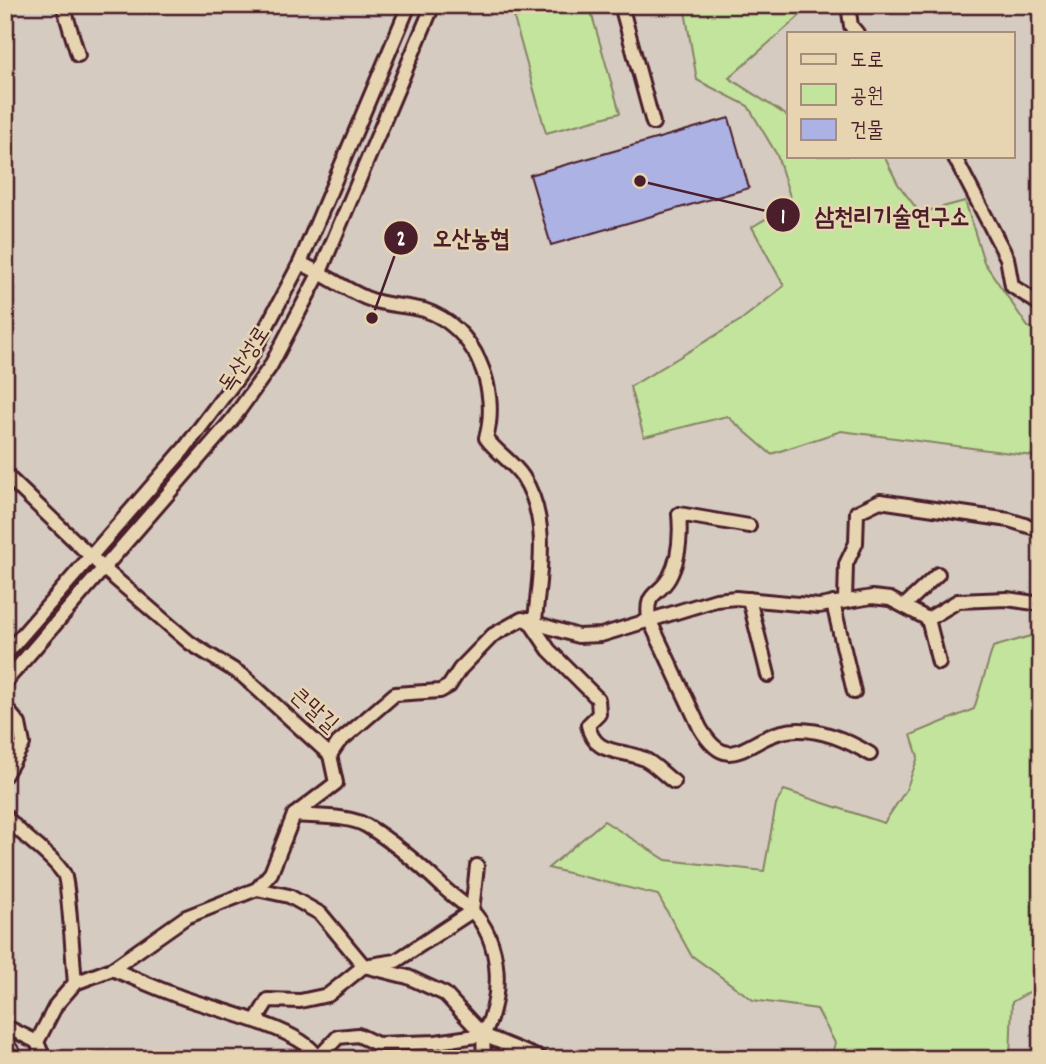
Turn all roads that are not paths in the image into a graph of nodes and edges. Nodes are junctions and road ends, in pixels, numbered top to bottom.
1 (63, 5) edge
2 (409, 5) edge
3 (433, 5) edge
4 (621, 5) edge
5 (848, 5) edge
6 (856, 32) edge
7 (78, 55) dead end
8 (653, 123) dead end
9 (955, 158) edge
10 (300, 263) junction
11 (320, 272) junction
12 (1041, 305) edge
13 (5, 474) edge
14 (749, 526) dead end
15 (1041, 530) edge
16 (91, 556) junction
17 (103, 568) junction
18 (938, 574) dead end
19 (749, 599) junction
20 (839, 601) junction
21 (1041, 604) edge
22 (904, 606) junction
23 (649, 619) junction
24 (531, 620) junction
25 (928, 620) junction
26 (5, 655) edge
27 (939, 663) dead end
28 (768, 675) dead end
29 (5, 682) edge
30 (854, 692) dead end
31 (5, 708) edge
32 (870, 754) dead end
33 (330, 755) junction
34 (5, 775) edge
35 (674, 782) dead end
36 (5, 815) edge
37 (293, 815) junction
38 (477, 866) dead end
39 (257, 889) junction
40 (472, 911) junction
41 (364, 967) junction
42 (113, 969) junction
43 (75, 983) junction
44 (256, 1020) junction
45 (5, 1026) edge
46 (484, 1035) junction
47 (37, 1042) junction
48 (5, 1044) edge
49 (318, 1058) edge
50 (15, 1059) edge
51 (44, 1059) edge
52 (485, 1059) edge
53 (542, 1059) edge

1 - 7 street
2 - 10 street, 독산성로
3 - 11 street, 독산성로
4 - 8 street
5 - 6 street
9 - 12 street
10 - 11 street
10 - 16 street, 독산성로
11 - 17 street, 독산성로
11 - 24 street
13 - 16 street, 큰말길
14 - 23 street
15 - 20 street
16 - 17 street, 큰말길
16 - 26 street, 독산성로
17 - 29 street, 독산성로
17 - 33 street, 큰말길
18 - 22 street
19 - 20 street
19 - 23 street
19 - 28 street
20 - 22 street
20 - 30 street
21 - 25 street
22 - 25 street
23 - 24 street
23 - 32 street
24 - 33 street
24 - 35 street
25 - 27 street
31 - 34 street
33 - 37 street, 큰말길
36 - 43 street
37 - 39 street
37 - 40 street
38 - 40 street
39 - 41 street
39 - 42 street
40 - 41 street
40 - 46 street
41 - 44 street
41 - 46 street
42 - 43 street
42 - 44 street
43 - 47 street
44 - 49 street
45 - 47 street
46 - 49 street
46 - 52 street
46 - 53 street
47 - 51 street
48 - 50 main road

